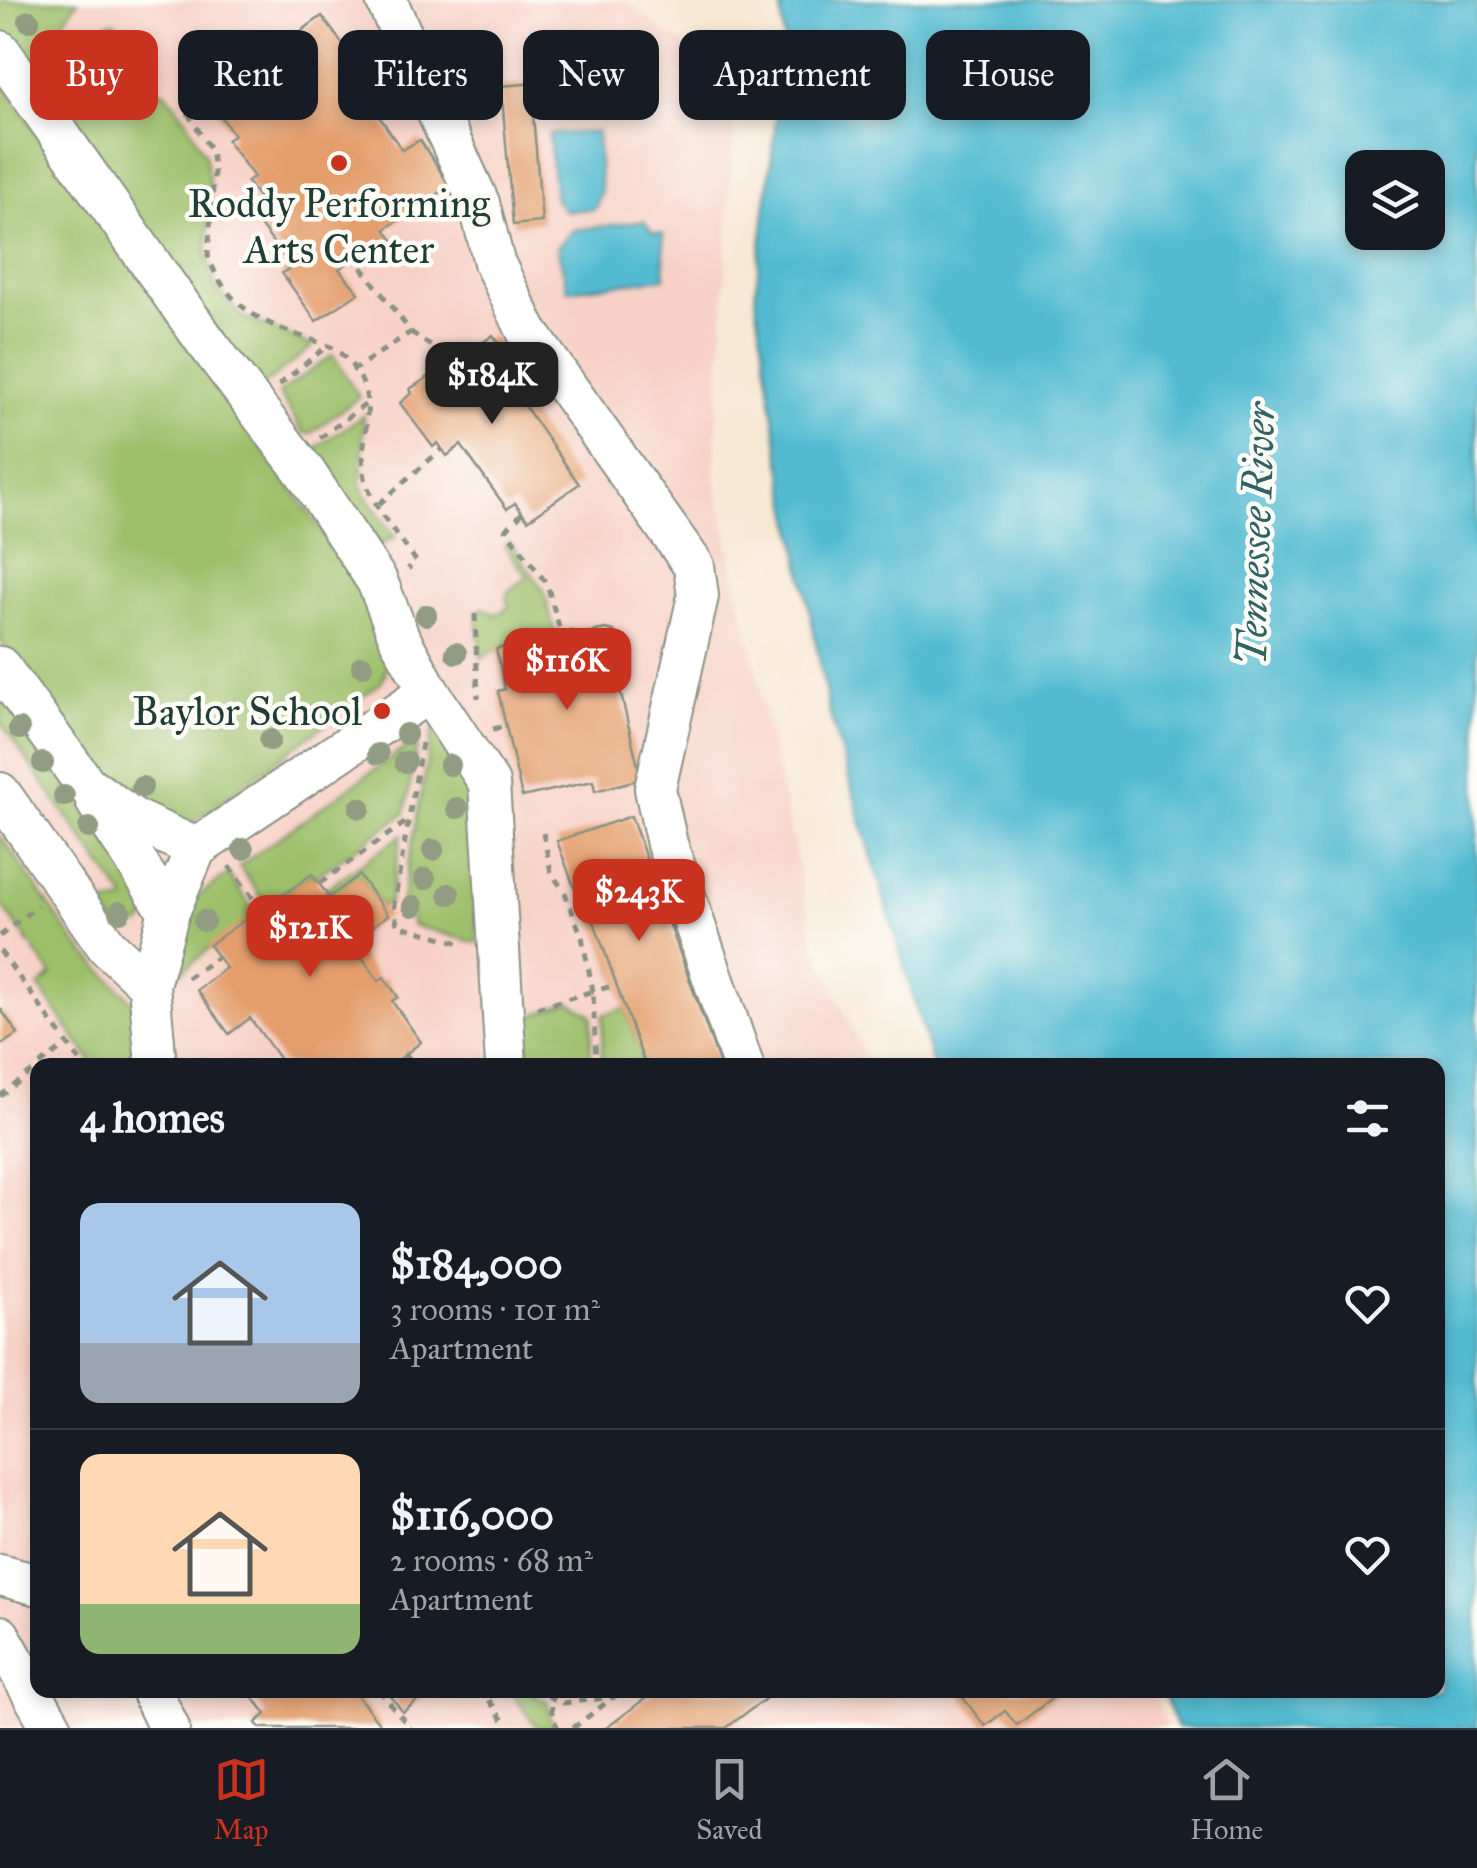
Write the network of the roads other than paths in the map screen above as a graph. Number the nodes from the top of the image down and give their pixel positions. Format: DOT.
graph roads {
  1 [pos="386,0"];
  2 [pos="0,50"];
  3 [pos="0,667"];
  4 [pos="441,705"];
  5 [pos="86,785"];
  6 [pos="0,793"];
  7 [pos="196,848"];
  8 [pos="169,912"];
  9 [pos="148,985"];
  10 [pos="155,1058"];
  11 [pos="505,1058"];
  12 [pos="741,1058"];
  13 [pos="0,1575"];
  14 [pos="30,1583"];
  15 [pos="0,1636"];
  16 [pos="30,1689"];
  17 [pos="35,1698"];
  18 [pos="155,1698"];
  19 [pos="52,1728"];
  20 [pos="169,1728"];
  1 -- 12 [label="lane"];
  2 -- 4 [label="lane"];
  3 -- 5 [label="lane"];
  4 -- 7 [label="lane"];
  4 -- 11 [label="lane"];
  5 -- 7 [label="lane"];
  5 -- 8 [label="lane"];
  6 -- 9 [label="lane"];
  7 -- 8 [label="lane"];
  8 -- 9 [label="lane"];
  9 -- 10 [label="lane"];
  13 -- 14 [label="lane"];
  15 -- 16 [label="lane"];
  17 -- 19 [label="lane"];
  18 -- 20 [label="lane"];
}
